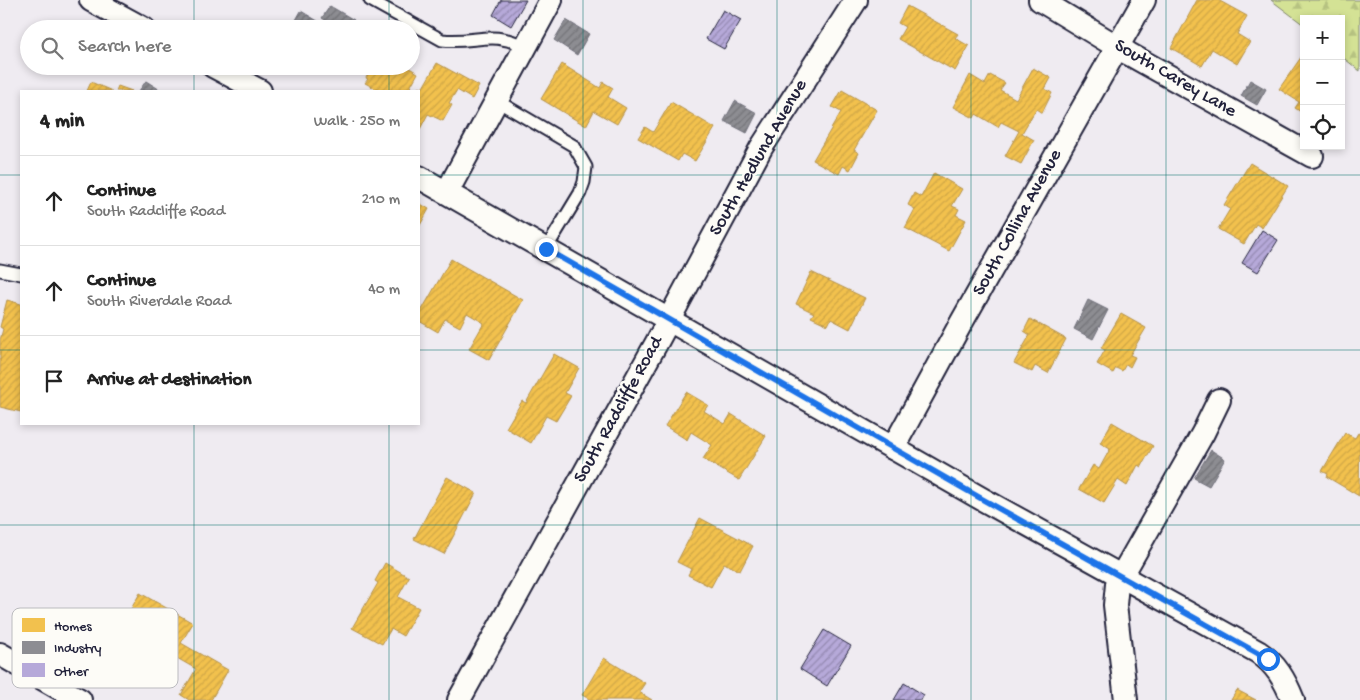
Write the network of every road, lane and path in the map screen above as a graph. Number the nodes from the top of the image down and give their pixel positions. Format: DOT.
graph roads {
  1 [pos="91,0"];
  2 [pos="370,0"];
  3 [pos="551,0"];
  4 [pos="856,0"];
  5 [pos="1040,0"];
  6 [pos="1144,0"];
  7 [pos="128,20"];
  8 [pos="406,20"];
  9 [pos="420,28"];
  10 [pos="1118,46"];
  11 [pos="526,48"];
  12 [pos="230,75"];
  13 [pos="258,90"];
  14 [pos="497,101"];
  15 [pos="1312,156"];
  16 [pos="420,178"];
  17 [pos="447,192"];
  18 [pos="546,249"];
  19 [pos="0,270"];
  20 [pos="20,274"];
  21 [pos="668,320"];
  22 [pos="1219,400"];
  23 [pos="893,448"];
  24 [pos="1122,576"];
  25 [pos="0,654"];
  26 [pos="12,661"];
  27 [pos="59,688"];
  28 [pos="80,700"];
  29 [pos="459,700"];
  30 [pos="1126,700"];
  31 [pos="1293,700"];
  1 -- 7 [label="street"];
  2 -- 8 [label="lane"];
  3 -- 11 [label="street"];
  4 -- 21 [label="street, South Hedlund Avenue"];
  5 -- 10 [label="street, South Carey Lane"];
  6 -- 10 [label="street, South Collina Avenue"];
  9 -- 11 [label="lane"];
  10 -- 15 [label="street, South Carey Lane"];
  10 -- 23 [label="street, South Collina Avenue"];
  11 -- 14 [label="street"];
  12 -- 13 [label="street"];
  14 -- 17 [label="street"];
  14 -- 18 [label="lane"];
  16 -- 17 [label="street"];
  17 -- 18 [label="street"];
  18 -- 21 [label="street"];
  19 -- 20 [label="lane"];
  21 -- 23 [label="street, South Radcliffe Road"];
  21 -- 29 [label="street, South Radcliffe Road"];
  22 -- 24 [label="street"];
  23 -- 24 [label="street, South Radcliffe Road"];
  24 -- 30 [label="street"];
  24 -- 31 [label="street, South Radcliffe Road"];
  25 -- 26 [label="street"];
  27 -- 28 [label="street"];
}
